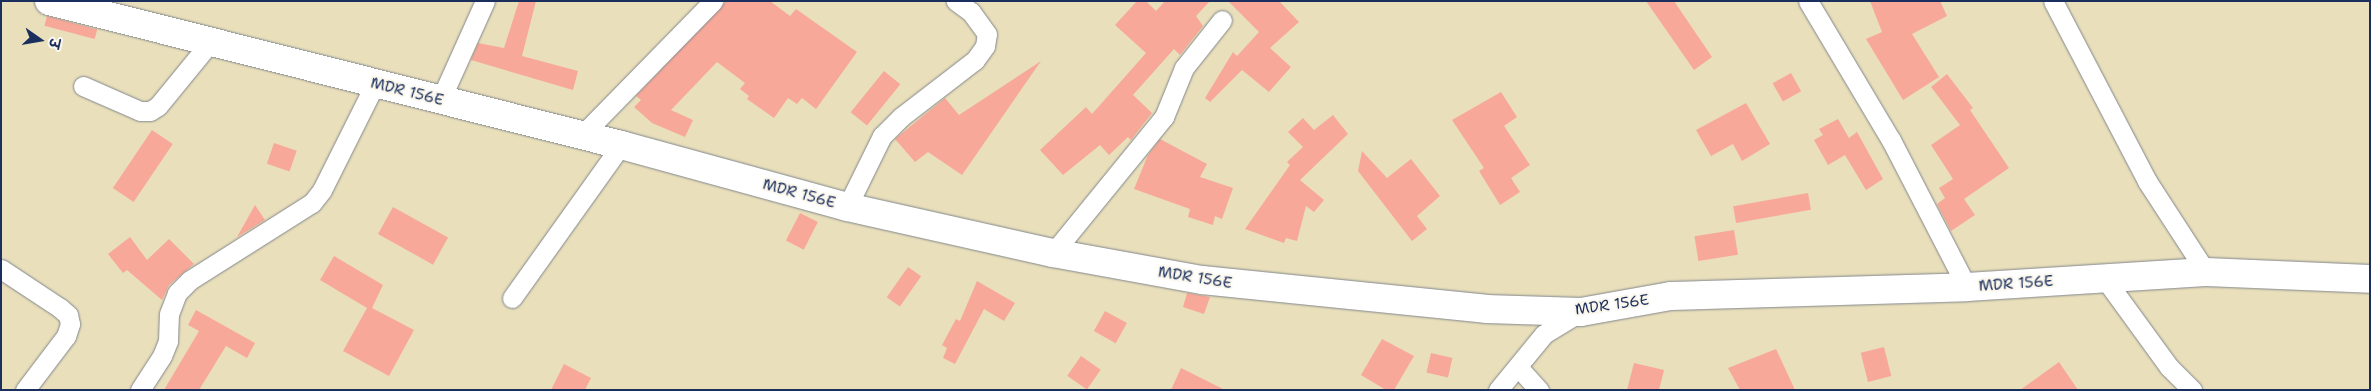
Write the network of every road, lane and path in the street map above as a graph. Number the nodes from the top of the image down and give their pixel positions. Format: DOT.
graph roads {
  1 [pos="49,1"];
  2 [pos="485,1"];
  3 [pos="713,1"];
  4 [pos="1808,1"];
  5 [pos="2053,1"];
  6 [pos="969,5"];
  7 [pos="1222,20"];
  8 [pos="212,40"];
  9 [pos="375,84"];
  10 [pos="83,86"];
  11 [pos="440,101"];
  12 [pos="581,136"];
  13 [pos="621,145"];
  14 [pos="847,207"];
  15 [pos="1053,253"];
  16 [pos="1,269"];
  17 [pos="2206,272"];
  18 [pos="2105,279"];
  19 [pos="2370,279"];
  20 [pos="1967,287"];
  21 [pos="512,298"];
  22 [pos="1581,312"];
  23 [pos="1519,368"];
  24 [pos="25,390"];
  25 [pos="140,390"];
  26 [pos="1498,390"];
  27 [pos="1539,390"];
  28 [pos="2192,390"];
  1 -- 8 [label="main road, MDR 156E"];
  2 -- 11 [label="street"];
  3 -- 12 [label="street"];
  4 -- 20 [label="street"];
  5 -- 17 [label="street"];
  6 -- 14 [label="street"];
  7 -- 15 [label="street"];
  8 -- 9 [label="main road, MDR 156E"];
  8 -- 10 [label="street"];
  9 -- 11 [label="main road, MDR 156E"];
  9 -- 25 [label="street"];
  11 -- 12 [label="main road, MDR 156E"];
  12 -- 13 [label="main road, MDR 156E"];
  13 -- 14 [label="main road, MDR 156E"];
  13 -- 21 [label="street"];
  14 -- 15 [label="main road, MDR 156E"];
  15 -- 22 [label="main road, MDR 156E"];
  16 -- 24 [label="street"];
  17 -- 18 [label="main road, MDR 156E"];
  17 -- 19 [label="main road, MDR 156E"];
  18 -- 20 [label="main road, MDR 156E"];
  18 -- 28 [label="street"];
  20 -- 22 [label="main road, MDR 156E"];
  22 -- 23 [label="street"];
  23 -- 26 [label="street"];
  23 -- 27 [label="street"];
}
